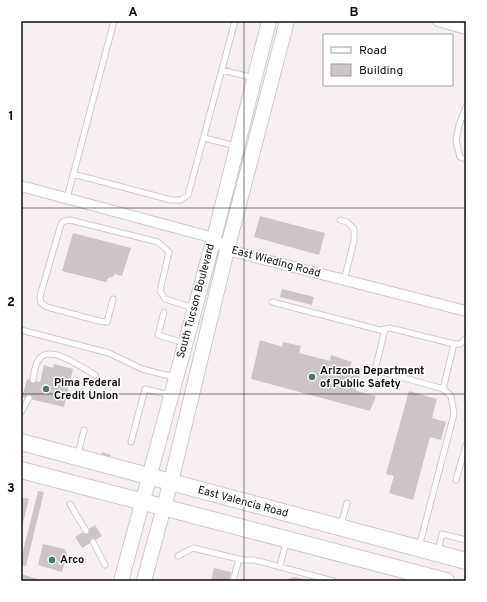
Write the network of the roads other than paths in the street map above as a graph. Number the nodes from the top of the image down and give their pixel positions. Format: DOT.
graph roads {
  1 [pos="114,21"];
  2 [pos="235,21"];
  3 [pos="269,21"];
  4 [pos="287,21"];
  5 [pos="438,21"];
  6 [pos="466,29"];
  7 [pos="222,70"];
  8 [pos="254,78"];
  9 [pos="466,107"];
  10 [pos="204,138"];
  11 [pos="237,146"];
  12 [pos="466,160"];
  13 [pos="73,174"];
  14 [pos="21,186"];
  15 [pos="67,198"];
  16 [pos="340,220"];
  17 [pos="214,238"];
  18 [pos="227,250"];
  19 [pos="344,280"];
  20 [pos="113,299"];
  21 [pos="272,302"];
  22 [pos="194,308"];
  23 [pos="466,311"];
  24 [pos="164,312"];
  25 [pos="385,329"];
  26 [pos="21,330"];
  27 [pos="466,338"];
  28 [pos="185,343"];
  29 [pos="454,344"];
  30 [pos="95,375"];
  31 [pos="176,378"];
  32 [pos="33,380"];
  33 [pos="444,389"];
  34 [pos="171,395"];
  35 [pos="29,398"];
  36 [pos="21,412"];
  37 [pos="84,430"];
  38 [pos="21,442"];
  39 [pos="131,442"];
  40 [pos="466,445"];
  41 [pos="77,457"];
  42 [pos="21,470"];
  43 [pos="149,476"];
  44 [pos="456,480"];
  45 [pos="170,483"];
  46 [pos="142,502"];
  47 [pos="347,503"];
  48 [pos="70,504"];
  49 [pos="163,508"];
  50 [pos="340,528"];
  51 [pos="86,530"];
  52 [pos="287,540"];
  53 [pos="466,540"];
  54 [pos="93,542"];
  55 [pos="429,551"];
  56 [pos="178,556"];
  57 [pos="239,559"];
  58 [pos="466,561"];
  59 [pos="106,565"];
  60 [pos="280,566"];
  61 [pos="313,578"];
  62 [pos="422,578"];
  63 [pos="121,581"];
  64 [pos="144,581"];
  65 [pos="233,581"];
  66 [pos="333,581"];
  67 [pos="446,581"];
  1 -- 13 [label="lane"];
  2 -- 7 [label="lane"];
  3 -- 8 [label="main road, South Tucson Boulevard"];
  4 -- 18 [label="main road, South Tucson Boulevard"];
  5 -- 6 [label="street"];
  7 -- 8 [label="lane"];
  7 -- 10 [label="lane"];
  8 -- 11 [label="main road, South Tucson Boulevard"];
  9 -- 12 [label="lane"];
  10 -- 11 [label="lane"];
  10 -- 13 [label="lane"];
  11 -- 17 [label="main road, South Tucson Boulevard"];
  13 -- 15 [label="lane"];
  14 -- 15 [label="street, East Wieding Road"];
  15 -- 17 [label="street, East Wieding Road"];
  16 -- 19 [label="lane"];
  17 -- 18 [label="street, East Wieding Road"];
  17 -- 22 [label="main road, South Tucson Boulevard"];
  18 -- 19 [label="street, East Wieding Road"];
  18 -- 45 [label="main road, South Tucson Boulevard"];
  19 -- 23 [label="street, East Wieding Road"];
  20 -- 22 [label="lane"];
  21 -- 25 [label="lane"];
  22 -- 28 [label="main road, South Tucson Boulevard"];
  24 -- 28 [label="lane"];
  25 -- 29 [label="lane"];
  25 -- 33 [label="lane"];
  26 -- 31 [label="lane"];
  27 -- 29 [label="lane"];
  28 -- 31 [label="main road, South Tucson Boulevard"];
  29 -- 33 [label="lane"];
  30 -- 32 [label="lane"];
  31 -- 34 [label="main road, South Tucson Boulevard"];
  33 -- 55 [label="lane"];
  34 -- 39 [label="lane"];
  34 -- 43 [label="main road, South Tucson Boulevard"];
  35 -- 36 [label="lane"];
  37 -- 41 [label="lane"];
  38 -- 41 [label="main road, East Valencia Road"];
  40 -- 44 [label="lane"];
  41 -- 43 [label="main road, East Valencia Road"];
  42 -- 46 [label="main road"];
  43 -- 45 [label="main road, East Valencia Road"];
  43 -- 46 [label="main road, South Tucson Boulevard"];
  45 -- 49 [label="main road, South Tucson Boulevard"];
  45 -- 50 [label="main road, East Valencia Road"];
  46 -- 49 [label="main road"];
  46 -- 63 [label="main road, South Tucson Boulevard"];
  47 -- 50 [label="lane"];
  48 -- 51 [label="lane"];
  49 -- 52 [label="main road"];
  49 -- 64 [label="main road, South Tucson Boulevard"];
  50 -- 55 [label="main road, East Valencia Road"];
  52 -- 60 [label="lane"];
  52 -- 62 [label="main road"];
  53 -- 55 [label="lane"];
  54 -- 59 [label="lane"];
  55 -- 58 [label="main road, East Valencia Road"];
  55 -- 62 [label="main road"];
  56 -- 57 [label="lane"];
  57 -- 60 [label="lane"];
  57 -- 65 [label="lane"];
  60 -- 61 [label="lane"];
  61 -- 66 [label="lane"];
  62 -- 67 [label="main road"];
}
